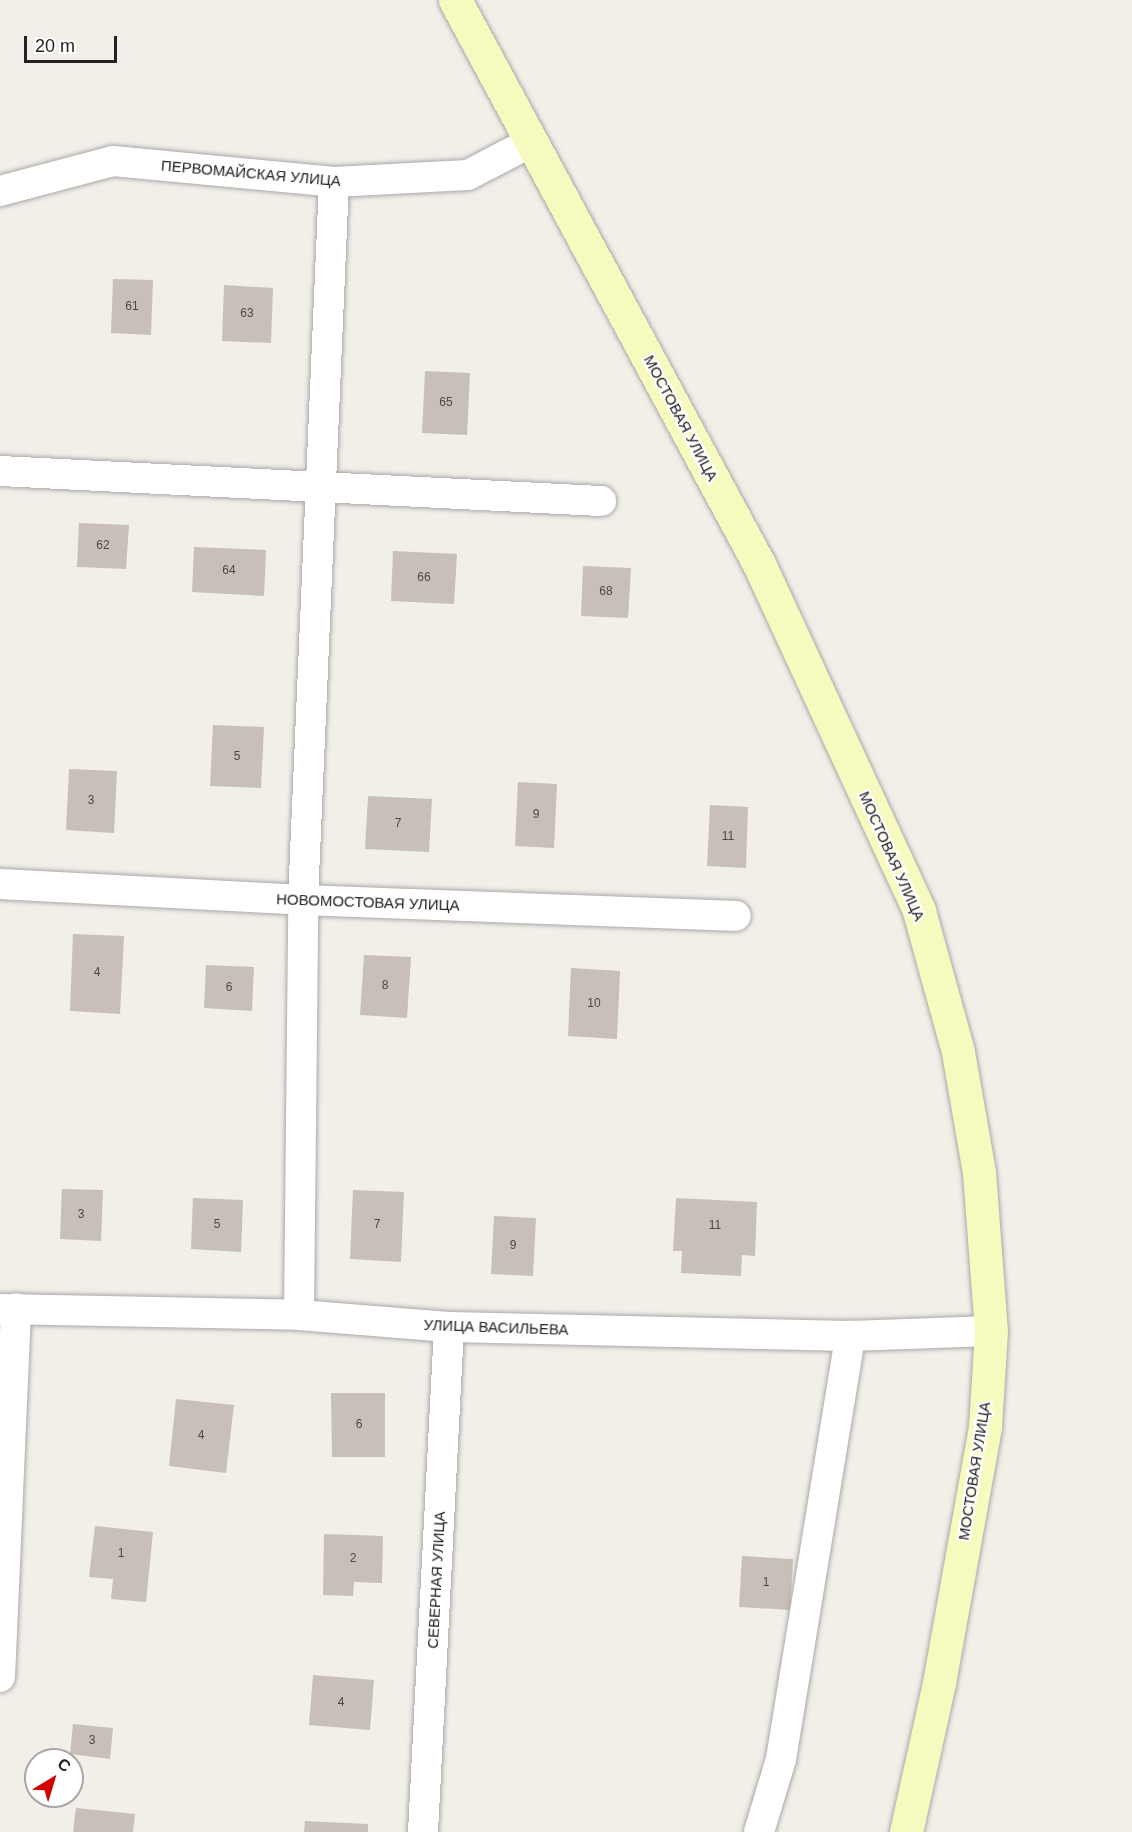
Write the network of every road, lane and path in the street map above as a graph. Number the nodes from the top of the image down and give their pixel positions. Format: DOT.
graph roads {
  1 [pos="455,0"];
  2 [pos="533,141"];
  3 [pos="334,183"];
  4 [pos="0,191"];
  5 [pos="0,471"];
  6 [pos="323,487"];
  7 [pos="601,501"];
  8 [pos="0,884"];
  9 [pos="303,900"];
  10 [pos="736,916"];
  11 [pos="8,1308"];
  12 [pos="298,1315"];
  13 [pos="449,1327"];
  14 [pos="992,1332"];
  15 [pos="850,1336"];
  16 [pos="0,1677"];
  17 [pos="423,1832"];
  18 [pos="759,1832"];
  19 [pos="906,1832"];
  1 -- 2 [label="main road, МОСТОВАЯ УЛИЦА"];
  2 -- 3 [label="street, ПЕРВОМАЙСКАЯ УЛИЦА"];
  2 -- 14 [label="main road, МОСТОВАЯ УЛИЦА"];
  3 -- 4 [label="street, ПЕРВОМАЙСКАЯ УЛИЦА"];
  3 -- 6 [label="street"];
  5 -- 6 [label="street"];
  6 -- 7 [label="street"];
  6 -- 9 [label="street"];
  8 -- 9 [label="street, НОВОМОСТОВАЯ УЛИЦА"];
  9 -- 10 [label="street, НОВОМОСТОВАЯ УЛИЦА"];
  9 -- 12 [label="street"];
  11 -- 12 [label="street, УЛИЦА ВАСИЛЬЕВА"];
  11 -- 16 [label="street"];
  12 -- 13 [label="street, УЛИЦА ВАСИЛЬЕВА"];
  13 -- 15 [label="street, УЛИЦА ВАСИЛЬЕВА"];
  13 -- 17 [label="street, СЕВЕРНАЯ УЛИЦА"];
  14 -- 15 [label="street, УЛИЦА ВАСИЛЬЕВА"];
  14 -- 19 [label="main road, МОСТОВАЯ УЛИЦА"];
  15 -- 18 [label="street"];
}
